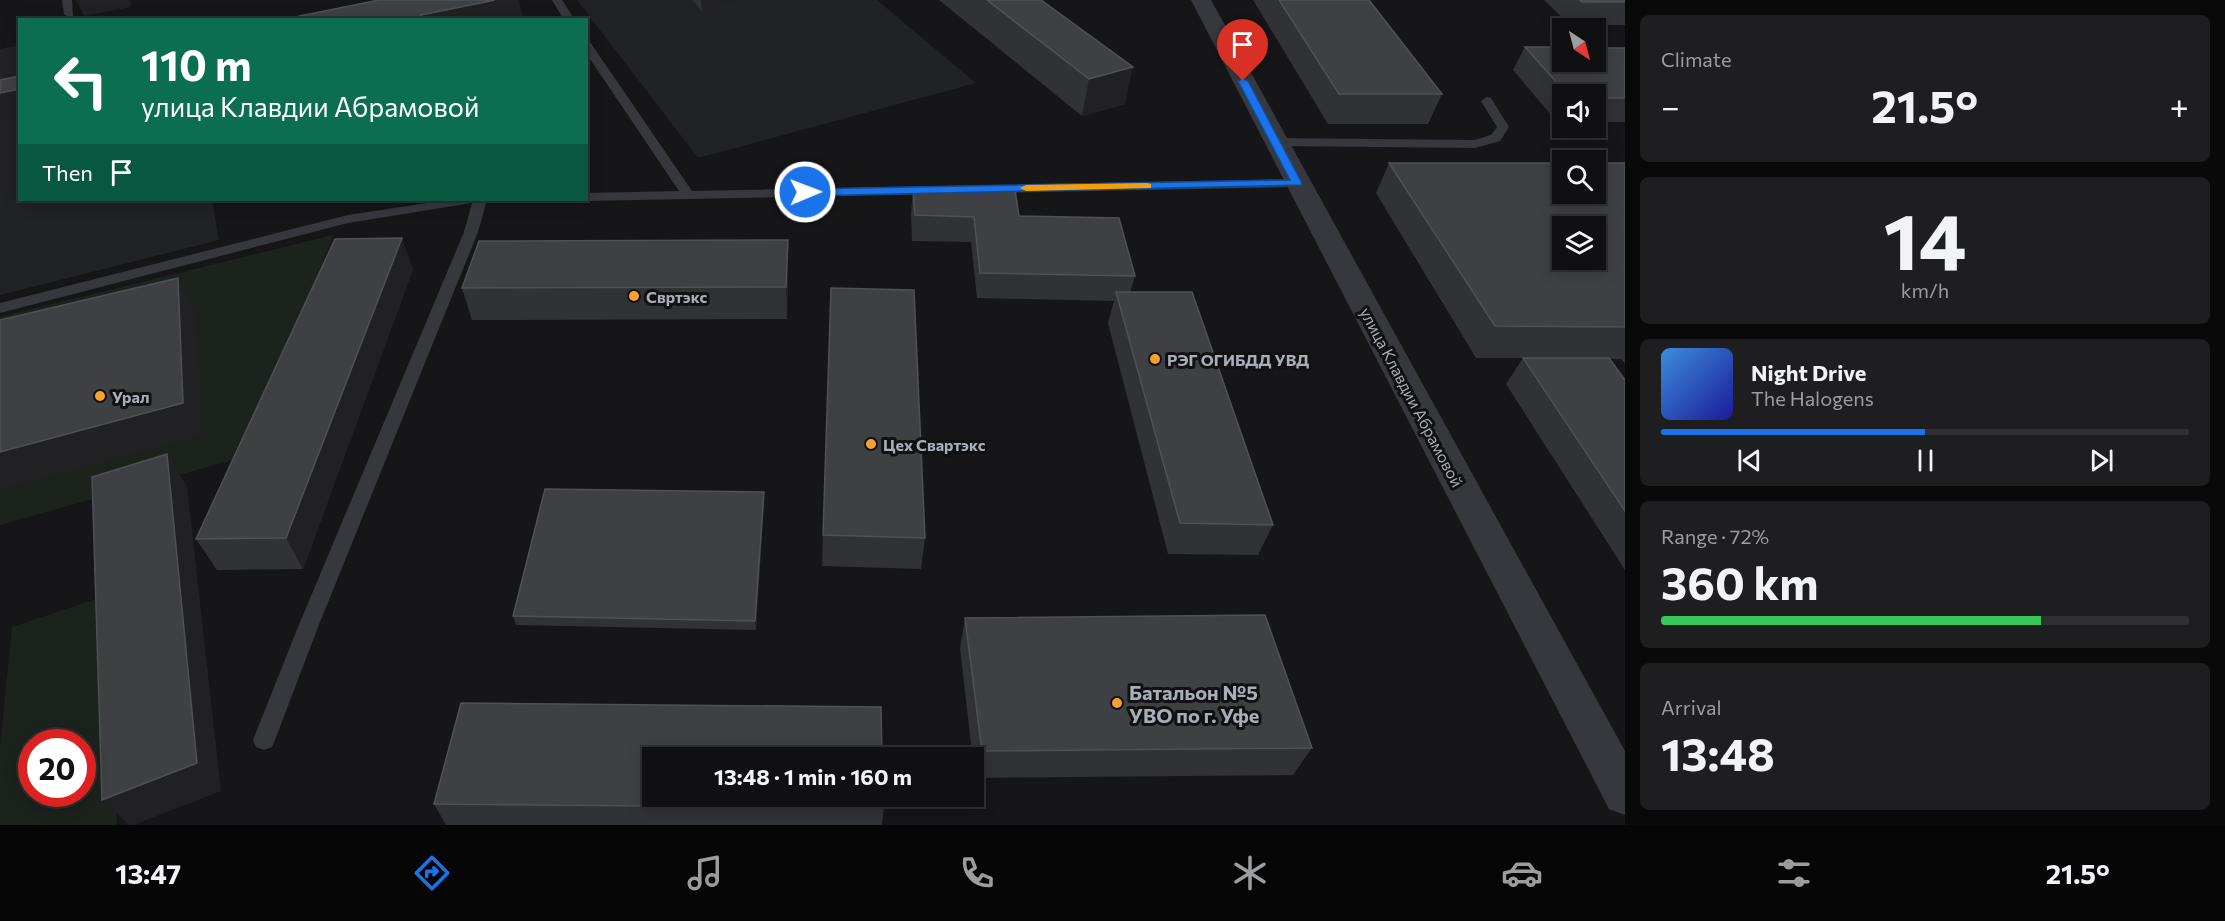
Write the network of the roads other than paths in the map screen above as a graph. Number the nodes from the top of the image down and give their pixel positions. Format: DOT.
graph roads {
  1 [pos="67,0"];
  2 [pos="557,0"];
  3 [pos="1200,0"];
  4 [pos="69,14"];
  5 [pos="569,18"];
  6 [pos="588,47"];
  7 [pos="1487,101"];
  8 [pos="1275,142"];
  9 [pos="1297,183"];
  10 [pos="688,195"];
  11 [pos="588,197"];
  12 [pos="464,201"];
  13 [pos="480,201"];
  14 [pos="0,308"];
  15 [pos="264,740"];
  16 [pos="1625,794"];
  1 -- 4 [label="lane"];
  2 -- 5 [label="lane"];
  3 -- 8 [label="street, улица Клавдии Абрамовой"];
  6 -- 10 [label="lane"];
  7 -- 8 [label="lane"];
  8 -- 9 [label="street, улица Клавдии Абрамовой"];
  9 -- 10 [label="lane"];
  9 -- 16 [label="street, улица Клавдии Абрамовой"];
  10 -- 11 [label="lane"];
  12 -- 14 [label="lane"];
  13 -- 15 [label="lane"];
}
